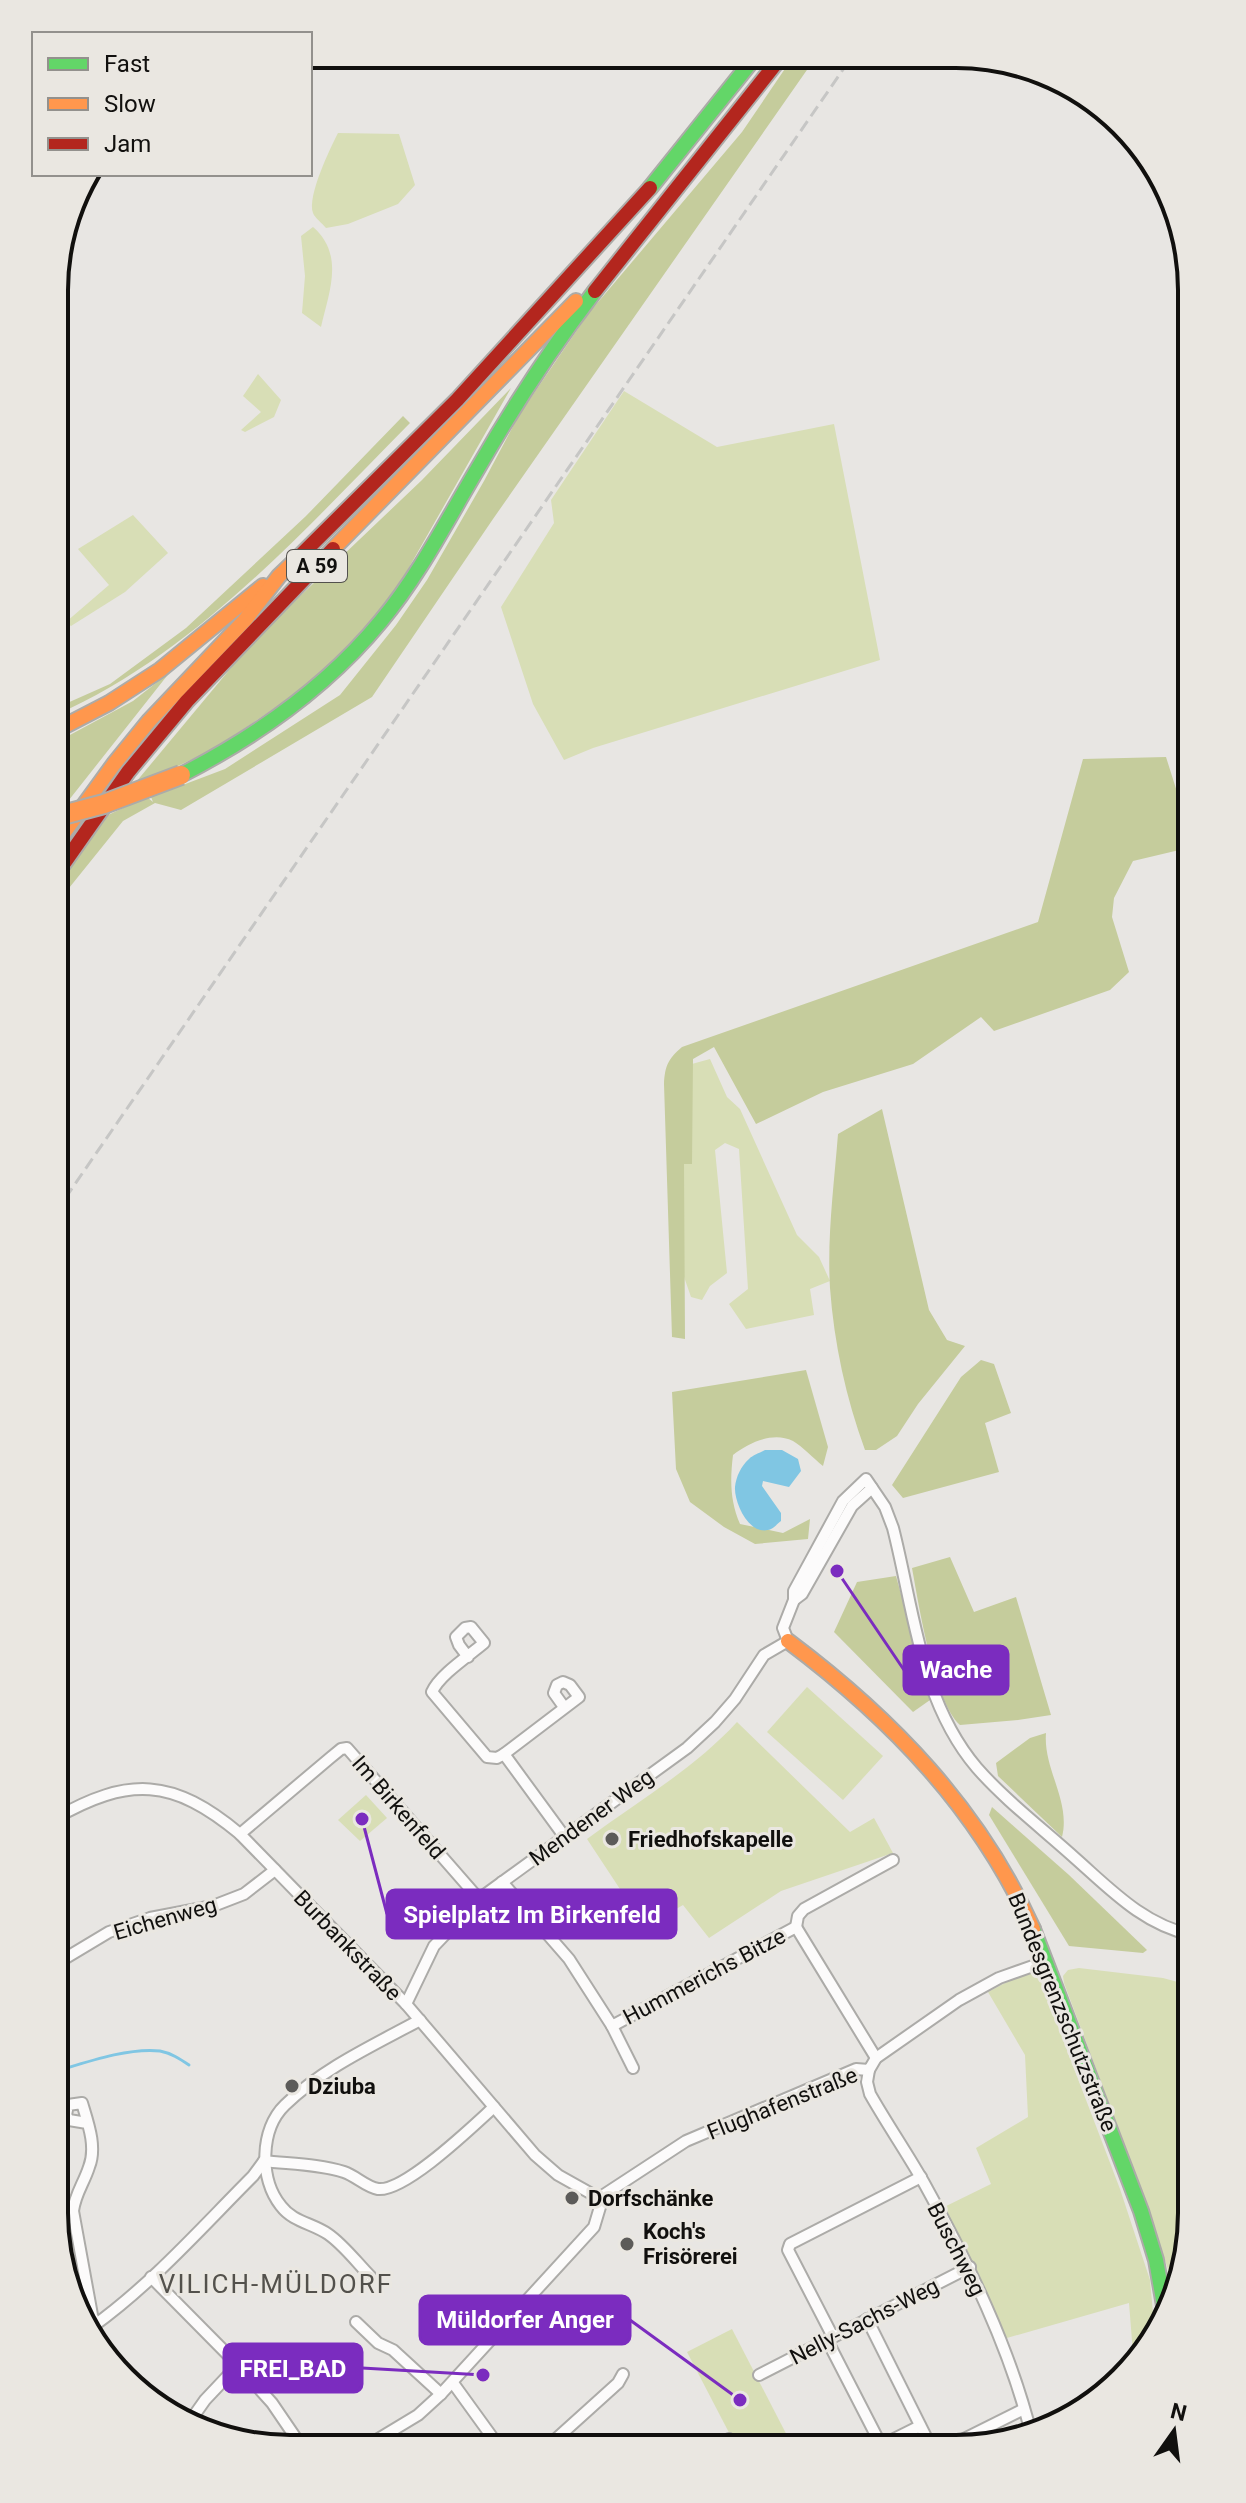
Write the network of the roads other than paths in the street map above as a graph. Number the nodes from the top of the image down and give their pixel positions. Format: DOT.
graph roads {
  1 [pos="746,68"];
  2 [pos="772,68"];
  3 [pos="603,278"];
  4 [pos="279,576"];
  5 [pos="68,724"];
  6 [pos="68,813"];
  7 [pos="68,827"];
  8 [pos="68,857"];
  9 [pos="788,1641"];
  10 [pos="468,1657"];
  11 [pos="564,1707"];
  12 [pos="504,1754"];
  13 [pos="68,1811"];
  14 [pos="240,1834"];
  15 [pos="564,1836"];
  16 [pos="893,1860"];
  17 [pos="275,1870"];
  18 [pos="502,1882"];
  19 [pos="479,1899"];
  20 [pos="796,1927"];
  21 [pos="1178,1930"];
  22 [pos="68,1957"];
  23 [pos="1047,1961"];
  24 [pos="406,2004"];
  25 [pos="420,2020"];
  26 [pos="612,2026"];
  27 [pos="876,2058"];
  28 [pos="633,2068"];
  29 [pos="869,2070"];
  30 [pos="494,2107"];
  31 [pos="87,2123"];
  32 [pos="264,2161"];
  33 [pos="921,2177"];
  34 [pos="599,2198"];
  35 [pos="970,2267"];
  36 [pos="151,2277"];
  37 [pos="371,2277"];
  38 [pos="1162,2295"];
  39 [pos="91,2312"];
  40 [pos="867,2319"];
  41 [pos="356,2322"];
  42 [pos="97,2323"];
  43 [pos="830,2339"];
  44 [pos="238,2365"];
  45 [pos="623,2374"];
  46 [pos="759,2375"];
  47 [pos="453,2383"];
  48 [pos="441,2394"];
  49 [pos="1024,2409"];
  50 [pos="196,2413"];
  51 [pos="1028,2423"];
  52 [pos="920,2426"];
  53 [pos="294,2435"];
  54 [pos="385,2435"];
  55 [pos="491,2435"];
  56 [pos="560,2435"];
  57 [pos="872,2435"];
  58 [pos="907,2435"];
  59 [pos="925,2435"];
  60 [pos="972,2435"];
  1 -- 4 [label="main road, A 59"];
  2 -- 3 [label="main road, A 59"];
  3 -- 6 [label="main road, bridge"];
  3 -- 8 [label="main road, A 59"];
  4 -- 5 [label="main road"];
  4 -- 7 [label="main road, A 59"];
  9 -- 15 [label="street, Mendener Weg"];
  9 -- 21 [label="street"];
  9 -- 23 [label="main road, Bundesgrenzschutzstraße"];
  10 -- 12 [label="street"];
  11 -- 12 [label="street"];
  12 -- 15 [label="street"];
  13 -- 14 [label="street, Burbankstraße"];
  14 -- 17 [label="street, Burbankstraße"];
  14 -- 19 [label="street, Im Birkenfeld"];
  15 -- 18 [label="street, Mendener Weg"];
  16 -- 20 [label="street, Hummerichs Bitze"];
  17 -- 22 [label="street, Eichenweg"];
  17 -- 24 [label="street, Burbankstraße"];
  18 -- 19 [label="street, Mendener Weg"];
  18 -- 26 [label="street, Hummerichs Bitze"];
  19 -- 24 [label="street, Mendener Weg"];
  20 -- 26 [label="street, Hummerichs Bitze"];
  20 -- 27 [label="street, Hummerichs Bitze"];
  23 -- 27 [label="street, Flughafenstraße"];
  23 -- 38 [label="main road, Bundesgrenzschutzstraße"];
  24 -- 25 [label="street, Burbankstraße"];
  25 -- 30 [label="street, Burbankstraße"];
  25 -- 32 [label="street"];
  26 -- 28 [label="street, Hummerichs Bitze"];
  27 -- 29 [label="street, Flughafenstraße"];
  29 -- 33 [label="street, Buschweg"];
  29 -- 34 [label="street, Flughafenstraße"];
  30 -- 32 [label="street"];
  30 -- 34 [label="street, Burbankstraße"];
  31 -- 39 [label="street"];
  32 -- 36 [label="street"];
  32 -- 37 [label="street"];
  33 -- 35 [label="street, Buschweg"];
  33 -- 43 [label="street"];
  34 -- 47 [label="street"];
  35 -- 40 [label="street, Nelly-Sachs-Weg"];
  35 -- 49 [label="street, Buschweg"];
  36 -- 42 [label="street"];
  36 -- 44 [label="street"];
  40 -- 43 [label="street, Nelly-Sachs-Weg"];
  40 -- 52 [label="street"];
  41 -- 48 [label="street"];
  43 -- 46 [label="street, Nelly-Sachs-Weg"];
  43 -- 57 [label="street"];
  44 -- 50 [label="street"];
  44 -- 53 [label="street"];
  45 -- 56 [label="street"];
  47 -- 48 [label="street"];
  47 -- 55 [label="street"];
  48 -- 54 [label="street"];
  49 -- 51 [label="street, Buschweg"];
  49 -- 60 [label="street"];
  52 -- 58 [label="street"];
  52 -- 59 [label="street"];
}
